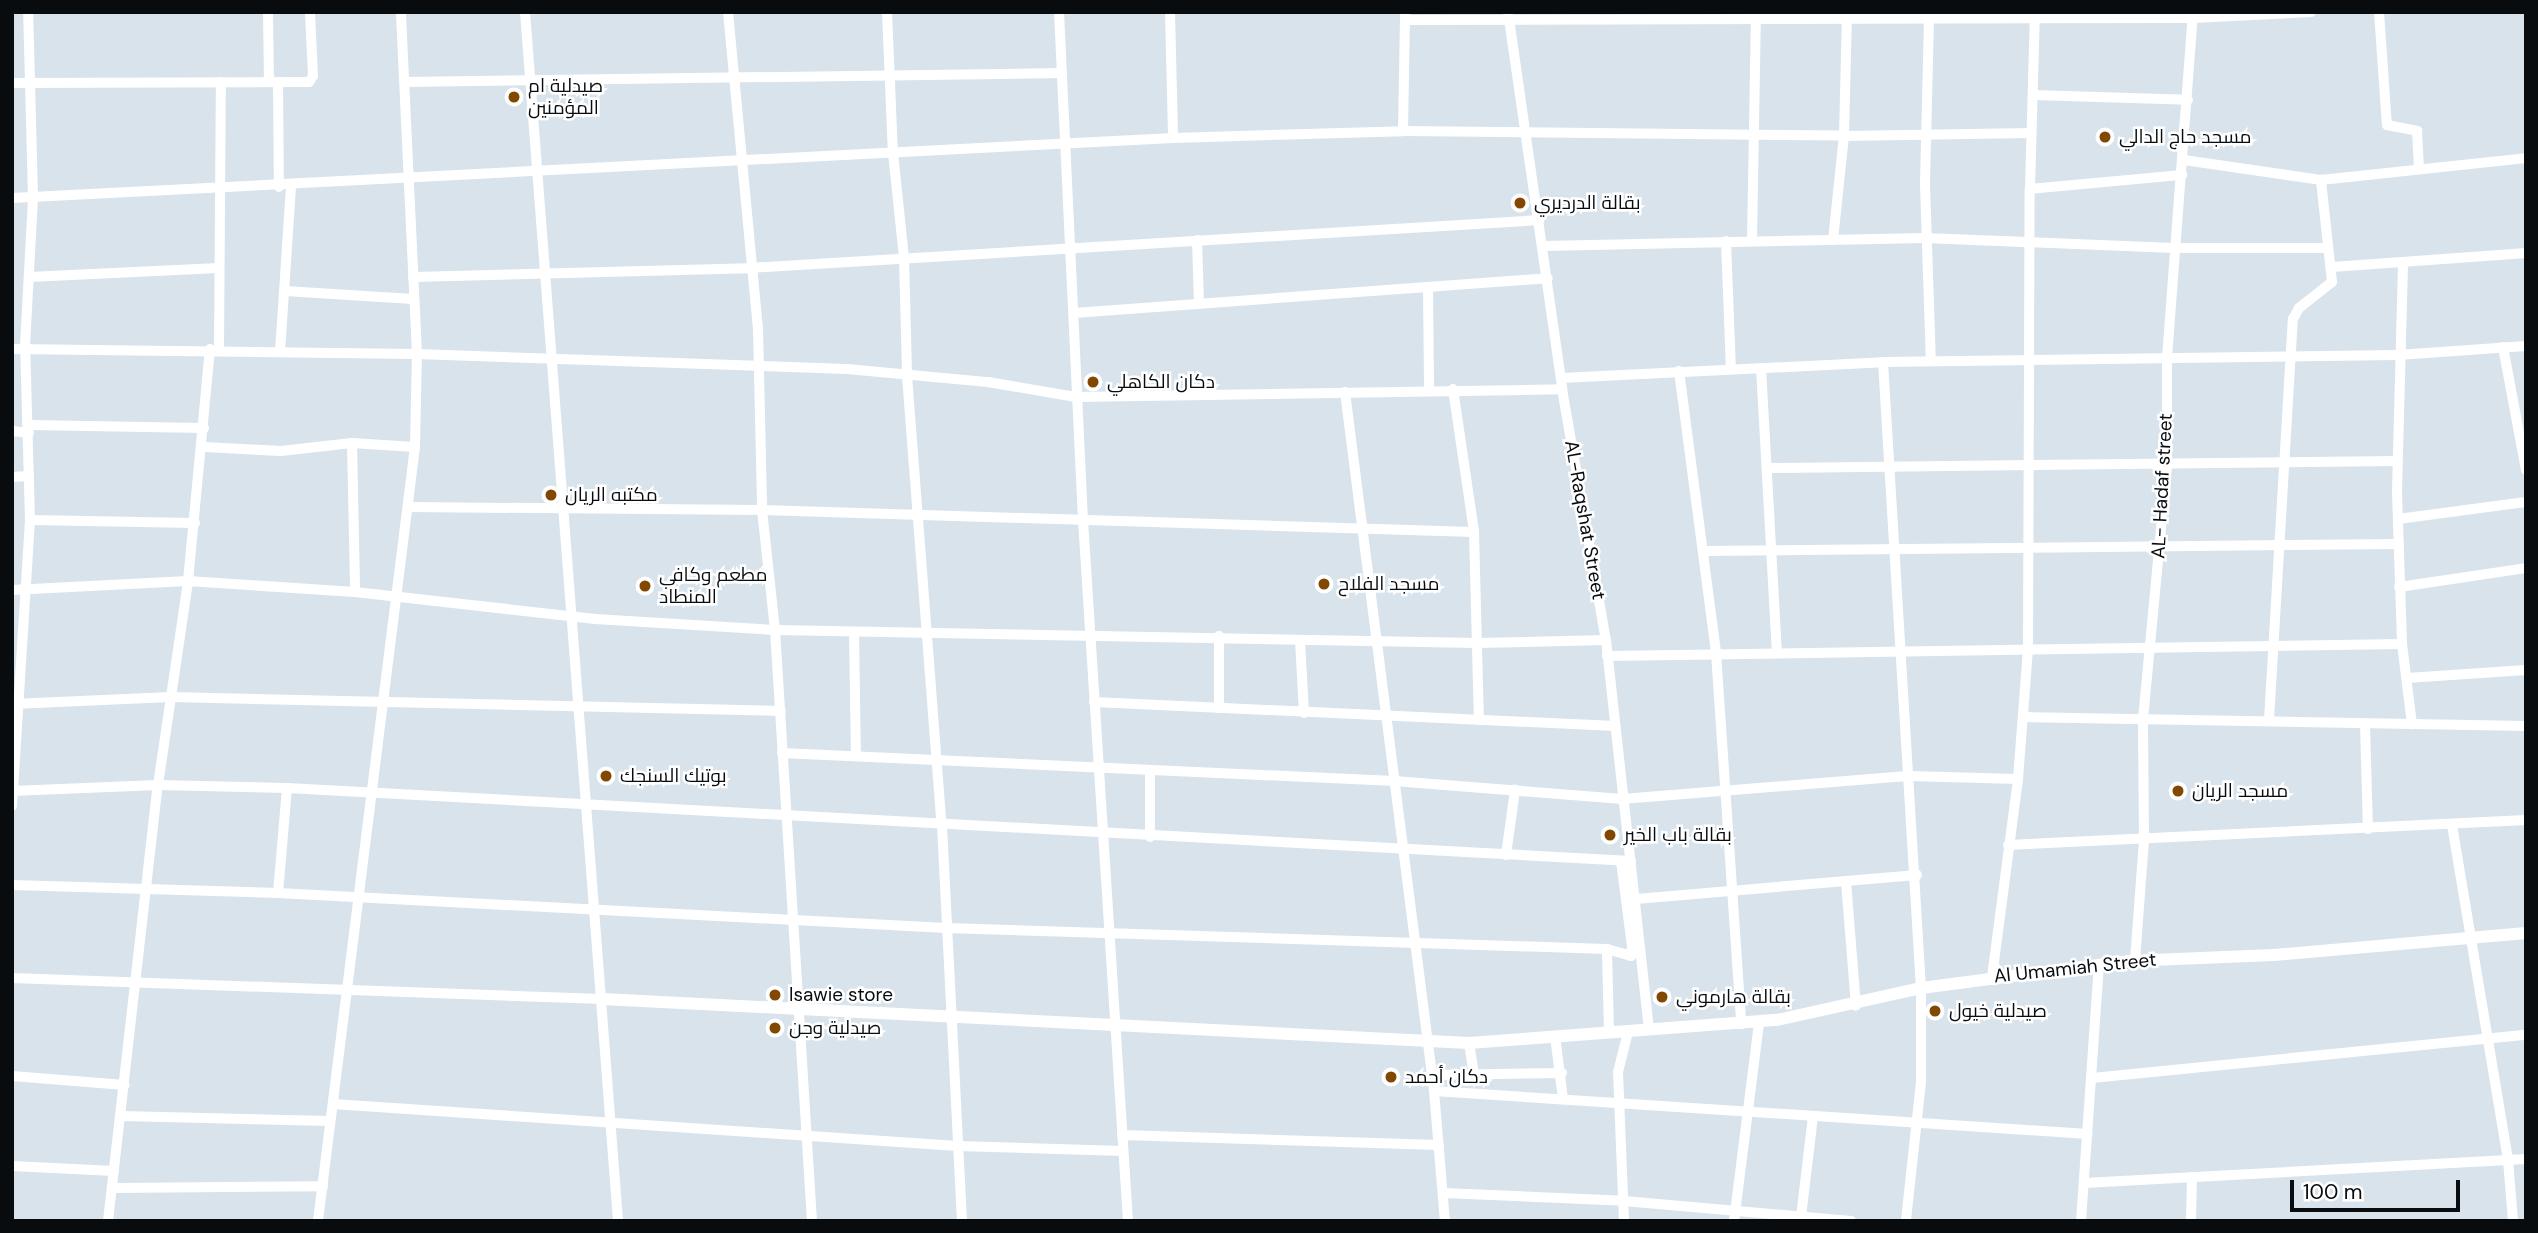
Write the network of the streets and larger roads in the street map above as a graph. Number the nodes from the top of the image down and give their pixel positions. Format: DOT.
graph roads {
  1 [pos="28,12"];
  2 [pos="268,12"];
  3 [pos="310,12"];
  4 [pos="401,12"];
  5 [pos="525,12"];
  6 [pos="728,12"];
  7 [pos="887,12"];
  8 [pos="1059,12"];
  9 [pos="1170,12"];
  10 [pos="2297,12"];
  11 [pos="2311,12"];
  12 [pos="2379,12"];
  13 [pos="1508,15"];
  14 [pos="1847,15"];
  15 [pos="2035,15"];
  16 [pos="2193,15"];
  17 [pos="1405,16"];
  18 [pos="1756,16"];
  19 [pos="1930,19"];
  20 [pos="1062,73"];
  21 [pos="889,77"];
  22 [pos="732,79"];
  23 [pos="220,82"];
  24 [pos="274,82"];
  25 [pos="405,82"];
  26 [pos="12,83"];
  27 [pos="28,83"];
  28 [pos="528,83"];
  29 [pos="2033,95"];
  30 [pos="2188,100"];
  31 [pos="1403,131"];
  32 [pos="2031,132"];
  33 [pos="1526,133"];
  34 [pos="1928,134"];
  35 [pos="1756,135"];
  36 [pos="1844,136"];
  37 [pos="1173,138"];
  38 [pos="1066,145"];
  39 [pos="893,153"];
  40 [pos="2526,158"];
  41 [pos="2184,160"];
  42 [pos="740,163"];
  43 [pos="2419,169"];
  44 [pos="535,174"];
  45 [pos="2182,175"];
  46 [pos="408,180"];
  47 [pos="2321,180"];
  48 [pos="279,187"];
  49 [pos="291,187"];
  50 [pos="2030,189"];
  51 [pos="220,190"];
  52 [pos="33,197"];
  53 [pos="12,198"];
  54 [pos="1540,220"];
  55 [pos="1925,238"];
  56 [pos="2029,239"];
  57 [pos="1197,240"];
  58 [pos="1752,240"];
  59 [pos="1833,240"];
  60 [pos="1726,241"];
  61 [pos="1544,246"];
  62 [pos="1072,248"];
  63 [pos="2174,248"];
  64 [pos="2328,248"];
  65 [pos="2526,253"];
  66 [pos="904,258"];
  67 [pos="2403,262"];
  68 [pos="2332,267"];
  69 [pos="219,268"];
  70 [pos="749,268"];
  71 [pos="29,276"];
  72 [pos="547,276"];
  73 [pos="413,277"];
  74 [pos="1548,278"];
  75 [pos="1428,288"];
  76 [pos="285,291"];
  77 [pos="412,299"];
  78 [pos="1199,304"];
  79 [pos="1074,313"];
  80 [pos="25,346"];
  81 [pos="2526,346"];
  82 [pos="2503,347"];
  83 [pos="12,349"];
  84 [pos="214,349"];
  85 [pos="280,352"];
  86 [pos="417,354"];
  87 [pos="2398,355"];
  88 [pos="2292,357"];
  89 [pos="2167,358"];
  90 [pos="2028,359"];
  91 [pos="553,361"];
  92 [pos="1930,361"];
  93 [pos="1883,362"];
  94 [pos="1761,368"];
  95 [pos="760,369"];
  96 [pos="1731,369"];
  97 [pos="1679,371"];
  98 [pos="906,376"];
  99 [pos="1562,383"];
  100 [pos="1453,389"];
  101 [pos="1429,390"];
  102 [pos="1345,392"];
  103 [pos="1076,397"];
  104 [pos="204,428"];
  105 [pos="29,429"];
  106 [pos="12,431"];
  107 [pos="352,443"];
  108 [pos="204,447"];
  109 [pos="415,447"];
  110 [pos="2397,461"];
  111 [pos="2286,462"];
  112 [pos="2029,463"];
  113 [pos="2167,463"];
  114 [pos="1891,467"];
  115 [pos="1767,468"];
  116 [pos="2526,470"];
  117 [pos="12,477"];
  118 [pos="29,477"];
  119 [pos="2526,502"];
  120 [pos="409,507"];
  121 [pos="565,509"];
  122 [pos="762,510"];
  123 [pos="920,515"];
  124 [pos="2398,519"];
  125 [pos="30,520"];
  126 [pos="1083,520"];
  127 [pos="195,523"];
  128 [pos="1363,531"];
  129 [pos="1474,532"];
  130 [pos="2399,544"];
  131 [pos="2160,547"];
  132 [pos="2279,547"];
  133 [pos="1898,549"];
  134 [pos="2030,550"];
  135 [pos="1705,551"];
  136 [pos="1773,553"];
  137 [pos="2526,568"];
  138 [pos="188,581"];
  139 [pos="2399,587"];
  140 [pos="28,589"];
  141 [pos="12,590"];
  142 [pos="355,592"];
  143 [pos="399,596"];
  144 [pos="573,616"];
  145 [pos="775,630"];
  146 [pos="854,632"];
  147 [pos="929,634"];
  148 [pos="1091,636"];
  149 [pos="1219,636"];
  150 [pos="1300,640"];
  151 [pos="1606,640"];
  152 [pos="1378,641"];
  153 [pos="1477,643"];
  154 [pos="2402,644"];
  155 [pos="2148,647"];
  156 [pos="2270,648"];
  157 [pos="1902,649"];
  158 [pos="2028,649"];
  159 [pos="1777,651"];
  160 [pos="1716,653"];
  161 [pos="1607,656"];
  162 [pos="2526,670"];
  163 [pos="2407,678"];
  164 [pos="171,697"];
  165 [pos="383,699"];
  166 [pos="1094,702"];
  167 [pos="15,704"];
  168 [pos="1220,708"];
  169 [pos="580,709"];
  170 [pos="781,711"];
  171 [pos="1304,713"];
  172 [pos="1387,716"];
  173 [pos="2024,717"];
  174 [pos="2143,719"];
  175 [pos="1479,720"];
  176 [pos="2269,720"];
  177 [pos="2365,724"];
  178 [pos="2412,724"];
  179 [pos="1615,726"];
  180 [pos="2526,726"];
  181 [pos="782,753"];
  182 [pos="856,755"];
  183 [pos="937,759"];
  184 [pos="1100,771"];
  185 [pos="1150,771"];
  186 [pos="1910,776"];
  187 [pos="2018,779"];
  188 [pos="1394,781"];
  189 [pos="158,785"];
  190 [pos="287,788"];
  191 [pos="1515,790"];
  192 [pos="13,791"];
  193 [pos="1727,791"];
  194 [pos="371,793"];
  195 [pos="1622,799"];
  196 [pos="12,806"];
  197 [pos="588,807"];
  198 [pos="786,818"];
  199 [pos="2526,820"];
  200 [pos="2452,825"];
  201 [pos="942,826"];
  202 [pos="2368,829"];
  203 [pos="1107,836"];
  204 [pos="1150,838"];
  205 [pos="2144,841"];
  206 [pos="2008,845"];
  207 [pos="1403,849"];
  208 [pos="1507,855"];
  209 [pos="1626,861"];
  210 [pos="1917,875"];
  211 [pos="1846,882"];
  212 [pos="12,885"];
  213 [pos="148,889"];
  214 [pos="278,893"];
  215 [pos="1733,893"];
  216 [pos="359,899"];
  217 [pos="1636,900"];
  218 [pos="595,909"];
  219 [pos="793,920"];
  220 [pos="946,928"];
  221 [pos="1111,933"];
  222 [pos="2526,933"];
  223 [pos="2469,940"];
  224 [pos="1415,945"];
  225 [pos="1606,949"];
  226 [pos="2135,960"];
  227 [pos="2099,964"];
  228 [pos="1992,977"];
  229 [pos="12,978"];
  230 [pos="138,984"];
  231 [pos="1921,988"];
  232 [pos="349,992"];
  233 [pos="603,999"];
  234 [pos="1856,1006"];
  235 [pos="799,1011"];
  236 [pos="950,1019"];
  237 [pos="1759,1023"];
  238 [pos="1116,1024"];
  239 [pos="1741,1024"];
  240 [pos="1648,1030"];
  241 [pos="1609,1032"];
  242 [pos="1628,1032"];
  243 [pos="1555,1035"];
  244 [pos="2526,1035"];
  245 [pos="2487,1040"];
  246 [pos="1425,1041"];
  247 [pos="1469,1043"];
  248 [pos="1474,1073"];
  249 [pos="1562,1073"];
  250 [pos="1432,1075"];
  251 [pos="12,1076"];
  252 [pos="2092,1079"];
  253 [pos="125,1085"];
  254 [pos="1434,1091"];
  255 [pos="1563,1099"];
  256 [pos="333,1104"];
  257 [pos="1620,1104"];
  258 [pos="1749,1113"];
  259 [pos="121,1116"];
  260 [pos="1813,1117"];
  261 [pos="330,1121"];
  262 [pos="612,1123"];
  263 [pos="1917,1123"];
  264 [pos="806,1133"];
  265 [pos="2088,1134"];
  266 [pos="1122,1135"];
  267 [pos="1439,1144"];
  268 [pos="958,1146"];
  269 [pos="1123,1151"];
  270 [pos="2526,1159"];
  271 [pos="2508,1160"];
  272 [pos="12,1166"];
  273 [pos="114,1171"];
  274 [pos="2192,1177"];
  275 [pos="2084,1183"];
  276 [pos="323,1186"];
  277 [pos="112,1188"];
  278 [pos="1444,1193"];
  279 [pos="1624,1201"];
  280 [pos="1734,1216"];
  281 [pos="1801,1217"];
  282 [pos="108,1221"];
  283 [pos="318,1221"];
  284 [pos="618,1221"];
  285 [pos="812,1221"];
  286 [pos="962,1221"];
  287 [pos="1128,1221"];
  288 [pos="1445,1221"];
  289 [pos="1624,1221"];
  290 [pos="1851,1221"];
  291 [pos="1906,1221"];
  292 [pos="2081,1221"];
  293 [pos="2191,1221"];
  294 [pos="2513,1221"];
  1 -- 27 [label="street"];
  2 -- 24 [label="street"];
  3 -- 24 [label="street"];
  4 -- 25 [label="street"];
  5 -- 28 [label="street"];
  6 -- 22 [label="street"];
  7 -- 21 [label="street"];
  8 -- 20 [label="street"];
  9 -- 37 [label="street"];
  10 -- 11 [label="street"];
  10 -- 16 [label="street"];
  12 -- 43 [label="street"];
  13 -- 17 [label="street"];
  13 -- 18 [label="street"];
  13 -- 33 [label="street, AL-Raqshat Street"];
  14 -- 18 [label="street"];
  14 -- 19 [label="street"];
  14 -- 36 [label="street"];
  15 -- 16 [label="street"];
  15 -- 19 [label="street"];
  15 -- 29 [label="street"];
  16 -- 30 [label="street, AL- Hadaf street"];
  17 -- 31 [label="street"];
  18 -- 35 [label="street"];
  19 -- 34 [label="street"];
  20 -- 21 [label="street"];
  20 -- 38 [label="street"];
  21 -- 22 [label="street"];
  21 -- 39 [label="street"];
  22 -- 28 [label="street"];
  22 -- 42 [label="street"];
  23 -- 24 [label="street"];
  23 -- 27 [label="street"];
  23 -- 51 [label="street"];
  24 -- 48 [label="street"];
  25 -- 28 [label="street"];
  25 -- 46 [label="street"];
  26 -- 27 [label="street"];
  27 -- 52 [label="street"];
  28 -- 44 [label="street"];
  29 -- 30 [label="street"];
  29 -- 32 [label="street"];
  30 -- 41 [label="street, AL- Hadaf street"];
  31 -- 33 [label="street"];
  31 -- 37 [label="street"];
  32 -- 34 [label="street"];
  32 -- 50 [label="street"];
  33 -- 35 [label="street"];
  33 -- 54 [label="street, AL-Raqshat Street"];
  34 -- 36 [label="street"];
  34 -- 55 [label="street"];
  35 -- 36 [label="street"];
  35 -- 58 [label="street"];
  36 -- 59 [label="street"];
  37 -- 38 [label="street"];
  38 -- 39 [label="street"];
  38 -- 62 [label="street"];
  39 -- 42 [label="street"];
  39 -- 66 [label="street"];
  40 -- 43 [label="street"];
  41 -- 45 [label="street, AL- Hadaf street"];
  41 -- 47 [label="street"];
  42 -- 44 [label="street"];
  42 -- 70 [label="street"];
  43 -- 47 [label="street"];
  44 -- 46 [label="street"];
  44 -- 72 [label="street"];
  45 -- 50 [label="street"];
  45 -- 63 [label="street, AL- Hadaf street"];
  46 -- 49 [label="street"];
  46 -- 73 [label="street"];
  47 -- 64 [label="street"];
  48 -- 49 [label="street"];
  48 -- 51 [label="street"];
  49 -- 76 [label="street"];
  50 -- 56 [label="street"];
  51 -- 52 [label="street"];
  51 -- 69 [label="street"];
  52 -- 53 [label="street"];
  52 -- 71 [label="street"];
  54 -- 57 [label="street"];
  54 -- 61 [label="street, AL-Raqshat Street"];
  55 -- 56 [label="street"];
  55 -- 59 [label="street"];
  55 -- 92 [label="street"];
  56 -- 63 [label="street"];
  56 -- 90 [label="street"];
  57 -- 62 [label="street"];
  57 -- 78 [label="street"];
  58 -- 59 [label="street"];
  58 -- 60 [label="street"];
  60 -- 61 [label="street"];
  60 -- 96 [label="street"];
  61 -- 74 [label="street, AL-Raqshat Street"];
  62 -- 66 [label="street"];
  62 -- 79 [label="street"];
  63 -- 64 [label="street"];
  63 -- 89 [label="street, AL- Hadaf street"];
  64 -- 68 [label="street"];
  65 -- 67 [label="street"];
  66 -- 70 [label="street"];
  66 -- 98 [label="street"];
  67 -- 68 [label="street"];
  67 -- 87 [label="street"];
  68 -- 88 [label="street"];
  69 -- 71 [label="street"];
  69 -- 84 [label="street"];
  70 -- 72 [label="street"];
  70 -- 95 [label="street"];
  71 -- 80 [label="street"];
  72 -- 73 [label="street"];
  72 -- 91 [label="street"];
  73 -- 77 [label="street"];
  74 -- 75 [label="street"];
  74 -- 99 [label="street, AL-Raqshat Street"];
  75 -- 78 [label="street"];
  75 -- 101 [label="street"];
  76 -- 77 [label="street"];
  76 -- 85 [label="street"];
  77 -- 86 [label="street"];
  78 -- 79 [label="street"];
  79 -- 103 [label="street"];
  80 -- 83 [label="street"];
  80 -- 84 [label="street"];
  80 -- 105 [label="street"];
  81 -- 82 [label="street"];
  82 -- 87 [label="street"];
  82 -- 116 [label="street"];
  84 -- 85 [label="street"];
  84 -- 104 [label="street"];
  85 -- 86 [label="street"];
  86 -- 91 [label="street"];
  86 -- 109 [label="street"];
  87 -- 88 [label="street"];
  87 -- 110 [label="street"];
  88 -- 89 [label="street"];
  88 -- 111 [label="street"];
  89 -- 90 [label="street"];
  89 -- 113 [label="street, AL- Hadaf street"];
  90 -- 92 [label="street"];
  90 -- 112 [label="street"];
  91 -- 95 [label="street"];
  91 -- 121 [label="street"];
  92 -- 93 [label="street"];
  93 -- 94 [label="street"];
  93 -- 114 [label="street"];
  94 -- 96 [label="street"];
  94 -- 115 [label="street"];
  95 -- 98 [label="street"];
  95 -- 122 [label="street"];
  96 -- 97 [label="street"];
  97 -- 99 [label="street"];
  97 -- 135 [label="street"];
  98 -- 103 [label="street"];
  98 -- 123 [label="street"];
  99 -- 100 [label="street"];
  99 -- 151 [label="street, AL-Raqshat Street"];
  100 -- 101 [label="street"];
  100 -- 129 [label="street"];
  101 -- 102 [label="street"];
  102 -- 103 [label="street"];
  102 -- 128 [label="street"];
  103 -- 126 [label="street"];
  104 -- 105 [label="street"];
  104 -- 108 [label="street"];
  105 -- 106 [label="street"];
  105 -- 118 [label="street"];
  107 -- 108 [label="street"];
  107 -- 109 [label="street"];
  107 -- 142 [label="street"];
  108 -- 127 [label="street"];
  109 -- 120 [label="street"];
  110 -- 111 [label="street"];
  110 -- 124 [label="street"];
  111 -- 113 [label="street"];
  111 -- 132 [label="street"];
  112 -- 113 [label="street"];
  112 -- 114 [label="street"];
  112 -- 134 [label="street"];
  113 -- 131 [label="street, AL- Hadaf street"];
  114 -- 115 [label="street"];
  114 -- 133 [label="street"];
  115 -- 136 [label="street"];
  117 -- 118 [label="street"];
  118 -- 125 [label="street"];
  119 -- 124 [label="street"];
  120 -- 121 [label="street"];
  120 -- 143 [label="street"];
  121 -- 122 [label="street"];
  121 -- 144 [label="street"];
  122 -- 123 [label="street"];
  122 -- 145 [label="street"];
  123 -- 126 [label="street"];
  123 -- 147 [label="street"];
  124 -- 130 [label="street"];
  125 -- 127 [label="street"];
  125 -- 140 [label="street"];
  126 -- 128 [label="street"];
  126 -- 148 [label="street"];
  127 -- 138 [label="street"];
  128 -- 129 [label="street"];
  128 -- 152 [label="street"];
  129 -- 153 [label="street"];
  130 -- 132 [label="street"];
  130 -- 139 [label="street"];
  131 -- 132 [label="street"];
  131 -- 134 [label="street"];
  131 -- 155 [label="street, AL- Hadaf street"];
  132 -- 156 [label="street"];
  133 -- 134 [label="street"];
  133 -- 136 [label="street"];
  133 -- 157 [label="street"];
  134 -- 158 [label="street"];
  135 -- 136 [label="street"];
  135 -- 160 [label="street"];
  136 -- 159 [label="street"];
  137 -- 139 [label="street"];
  138 -- 140 [label="street"];
  138 -- 142 [label="street"];
  138 -- 164 [label="street"];
  139 -- 154 [label="street"];
  140 -- 141 [label="street"];
  140 -- 167 [label="street"];
  142 -- 143 [label="street"];
  143 -- 144 [label="street"];
  143 -- 165 [label="street"];
  144 -- 145 [label="street"];
  144 -- 169 [label="street"];
  145 -- 146 [label="street"];
  145 -- 170 [label="street"];
  146 -- 147 [label="street"];
  146 -- 182 [label="street"];
  147 -- 148 [label="street"];
  147 -- 183 [label="street"];
  148 -- 149 [label="street"];
  148 -- 166 [label="street"];
  149 -- 150 [label="street"];
  149 -- 168 [label="street"];
  150 -- 152 [label="street"];
  150 -- 171 [label="street"];
  151 -- 153 [label="street"];
  151 -- 161 [label="street, AL-Raqshat Street"];
  152 -- 153 [label="street"];
  152 -- 172 [label="street"];
  153 -- 175 [label="street"];
  154 -- 156 [label="street"];
  154 -- 163 [label="street"];
  155 -- 156 [label="street"];
  155 -- 158 [label="street"];
  155 -- 174 [label="street, AL- Hadaf street"];
  156 -- 176 [label="street"];
  157 -- 158 [label="street"];
  157 -- 159 [label="street"];
  157 -- 186 [label="street"];
  158 -- 173 [label="street"];
  159 -- 160 [label="street"];
  160 -- 161 [label="street"];
  160 -- 193 [label="street"];
  161 -- 179 [label="street, AL-Raqshat Street"];
  162 -- 163 [label="street"];
  163 -- 178 [label="street"];
  164 -- 165 [label="street"];
  164 -- 167 [label="street"];
  164 -- 189 [label="street"];
  165 -- 169 [label="street"];
  165 -- 194 [label="street"];
  166 -- 168 [label="street"];
  166 -- 184 [label="street"];
  167 -- 192 [label="street"];
  168 -- 171 [label="street"];
  169 -- 170 [label="street"];
  169 -- 197 [label="street"];
  170 -- 181 [label="street"];
  171 -- 172 [label="street"];
  172 -- 175 [label="street"];
  172 -- 188 [label="street"];
  173 -- 174 [label="street"];
  173 -- 187 [label="street"];
  174 -- 176 [label="street"];
  174 -- 205 [label="street, AL- Hadaf street"];
  175 -- 179 [label="street"];
  176 -- 177 [label="street"];
  177 -- 178 [label="street"];
  177 -- 202 [label="street"];
  178 -- 180 [label="street"];
  179 -- 195 [label="street, AL-Raqshat Street"];
  181 -- 182 [label="street"];
  181 -- 198 [label="street"];
  182 -- 183 [label="street"];
  183 -- 184 [label="street"];
  183 -- 201 [label="street"];
  184 -- 185 [label="street"];
  184 -- 203 [label="street"];
  185 -- 188 [label="street"];
  185 -- 204 [label="street"];
  186 -- 187 [label="street"];
  186 -- 193 [label="street"];
  186 -- 210 [label="street"];
  187 -- 206 [label="street"];
  188 -- 191 [label="street"];
  188 -- 207 [label="street"];
  189 -- 190 [label="street"];
  189 -- 192 [label="street"];
  189 -- 213 [label="street"];
  190 -- 194 [label="street"];
  190 -- 214 [label="street"];
  191 -- 195 [label="street"];
  191 -- 208 [label="street"];
  192 -- 196 [label="street"];
  193 -- 195 [label="street"];
  193 -- 215 [label="street"];
  194 -- 197 [label="street"];
  194 -- 216 [label="street"];
  195 -- 209 [label="street, AL-Raqshat Street"];
  197 -- 198 [label="street"];
  197 -- 218 [label="street"];
  198 -- 201 [label="street"];
  198 -- 219 [label="street"];
  199 -- 200 [label="street"];
  200 -- 202 [label="street"];
  200 -- 223 [label="street"];
  201 -- 203 [label="street"];
  201 -- 220 [label="street"];
  202 -- 205 [label="street"];
  203 -- 204 [label="street"];
  203 -- 221 [label="street"];
  204 -- 207 [label="street"];
  205 -- 206 [label="street"];
  205 -- 226 [label="street, AL- Hadaf street"];
  206 -- 228 [label="street"];
  207 -- 208 [label="street"];
  207 -- 224 [label="street"];
  208 -- 209 [label="street"];
  209 -- 217 [label="street, AL-Raqshat Street"];
  209 -- 225 [label="street"];
  210 -- 211 [label="street"];
  210 -- 231 [label="street"];
  211 -- 215 [label="street"];
  211 -- 234 [label="street"];
  212 -- 213 [label="street"];
  213 -- 214 [label="street"];
  213 -- 230 [label="street"];
  214 -- 216 [label="street"];
  215 -- 217 [label="street"];
  215 -- 239 [label="street"];
  216 -- 218 [label="street"];
  216 -- 232 [label="street"];
  217 -- 240 [label="street, AL-Raqshat Street"];
  218 -- 219 [label="street"];
  218 -- 233 [label="street"];
  219 -- 220 [label="street"];
  219 -- 235 [label="street"];
  220 -- 221 [label="street"];
  220 -- 236 [label="street"];
  221 -- 224 [label="street"];
  221 -- 238 [label="street"];
  222 -- 223 [label="street, Al Umamiah Street"];
  223 -- 226 [label="street, Al Umamiah Street"];
  223 -- 245 [label="street"];
  224 -- 225 [label="street"];
  224 -- 246 [label="street"];
  225 -- 241 [label="street"];
  226 -- 227 [label="street, Al Umamiah Street"];
  227 -- 228 [label="street, Al Umamiah Street"];
  227 -- 252 [label="street"];
  228 -- 231 [label="street, Al Umamiah Street"];
  229 -- 230 [label="street"];
  230 -- 232 [label="street"];
  230 -- 253 [label="street"];
  231 -- 234 [label="street, Al Umamiah Street"];
  231 -- 263 [label="street"];
  232 -- 233 [label="street"];
  232 -- 256 [label="street"];
  233 -- 235 [label="street, Al Umamiah Street"];
  233 -- 262 [label="street"];
  234 -- 237 [label="street, Al Umamiah Street"];
  235 -- 236 [label="street, Al Umamiah Street"];
  235 -- 264 [label="street"];
  236 -- 238 [label="street, Al Umamiah Street"];
  236 -- 268 [label="street"];
  237 -- 239 [label="street, Al Umamiah Street"];
  237 -- 258 [label="street"];
  238 -- 246 [label="street, Al Umamiah Street"];
  238 -- 266 [label="street"];
  239 -- 240 [label="street, Al Umamiah Street"];
  240 -- 242 [label="street, Al Umamiah Street"];
  241 -- 242 [label="street, Al Umamiah Street"];
  241 -- 243 [label="street, Al Umamiah Street"];
  242 -- 257 [label="street"];
  243 -- 247 [label="street, Al Umamiah Street"];
  243 -- 249 [label="street"];
  244 -- 245 [label="street"];
  245 -- 252 [label="street"];
  245 -- 271 [label="street"];
  246 -- 247 [label="street, Al Umamiah Street"];
  246 -- 250 [label="street"];
  247 -- 248 [label="street"];
  248 -- 249 [label="street"];
  248 -- 250 [label="street"];
  249 -- 255 [label="street"];
  250 -- 254 [label="street"];
  251 -- 253 [label="street"];
  252 -- 265 [label="street"];
  253 -- 259 [label="street"];
  254 -- 255 [label="street"];
  254 -- 267 [label="street"];
  255 -- 257 [label="street"];
  256 -- 261 [label="street"];
  256 -- 262 [label="street"];
  257 -- 258 [label="street"];
  257 -- 279 [label="street"];
  258 -- 260 [label="street"];
  258 -- 280 [label="street"];
  259 -- 261 [label="street"];
  259 -- 273 [label="street"];
  260 -- 263 [label="street"];
  260 -- 281 [label="street"];
  261 -- 276 [label="street"];
  262 -- 264 [label="street"];
  262 -- 284 [label="street"];
  263 -- 265 [label="street"];
  263 -- 291 [label="street"];
  264 -- 268 [label="street"];
  264 -- 285 [label="street"];
  265 -- 275 [label="street"];
  266 -- 267 [label="street"];
  266 -- 269 [label="street"];
  267 -- 278 [label="street"];
  268 -- 269 [label="street"];
  268 -- 286 [label="street"];
  269 -- 287 [label="street"];
  270 -- 271 [label="street"];
  271 -- 274 [label="street"];
  271 -- 294 [label="street"];
  272 -- 273 [label="street"];
  273 -- 277 [label="street"];
  274 -- 275 [label="street"];
  274 -- 293 [label="street"];
  275 -- 292 [label="street"];
  276 -- 277 [label="street"];
  276 -- 283 [label="street"];
  277 -- 282 [label="street"];
  278 -- 279 [label="street"];
  278 -- 288 [label="street"];
  279 -- 280 [label="street"];
  279 -- 289 [label="street"];
  280 -- 281 [label="street"];
  281 -- 290 [label="street"];
}
